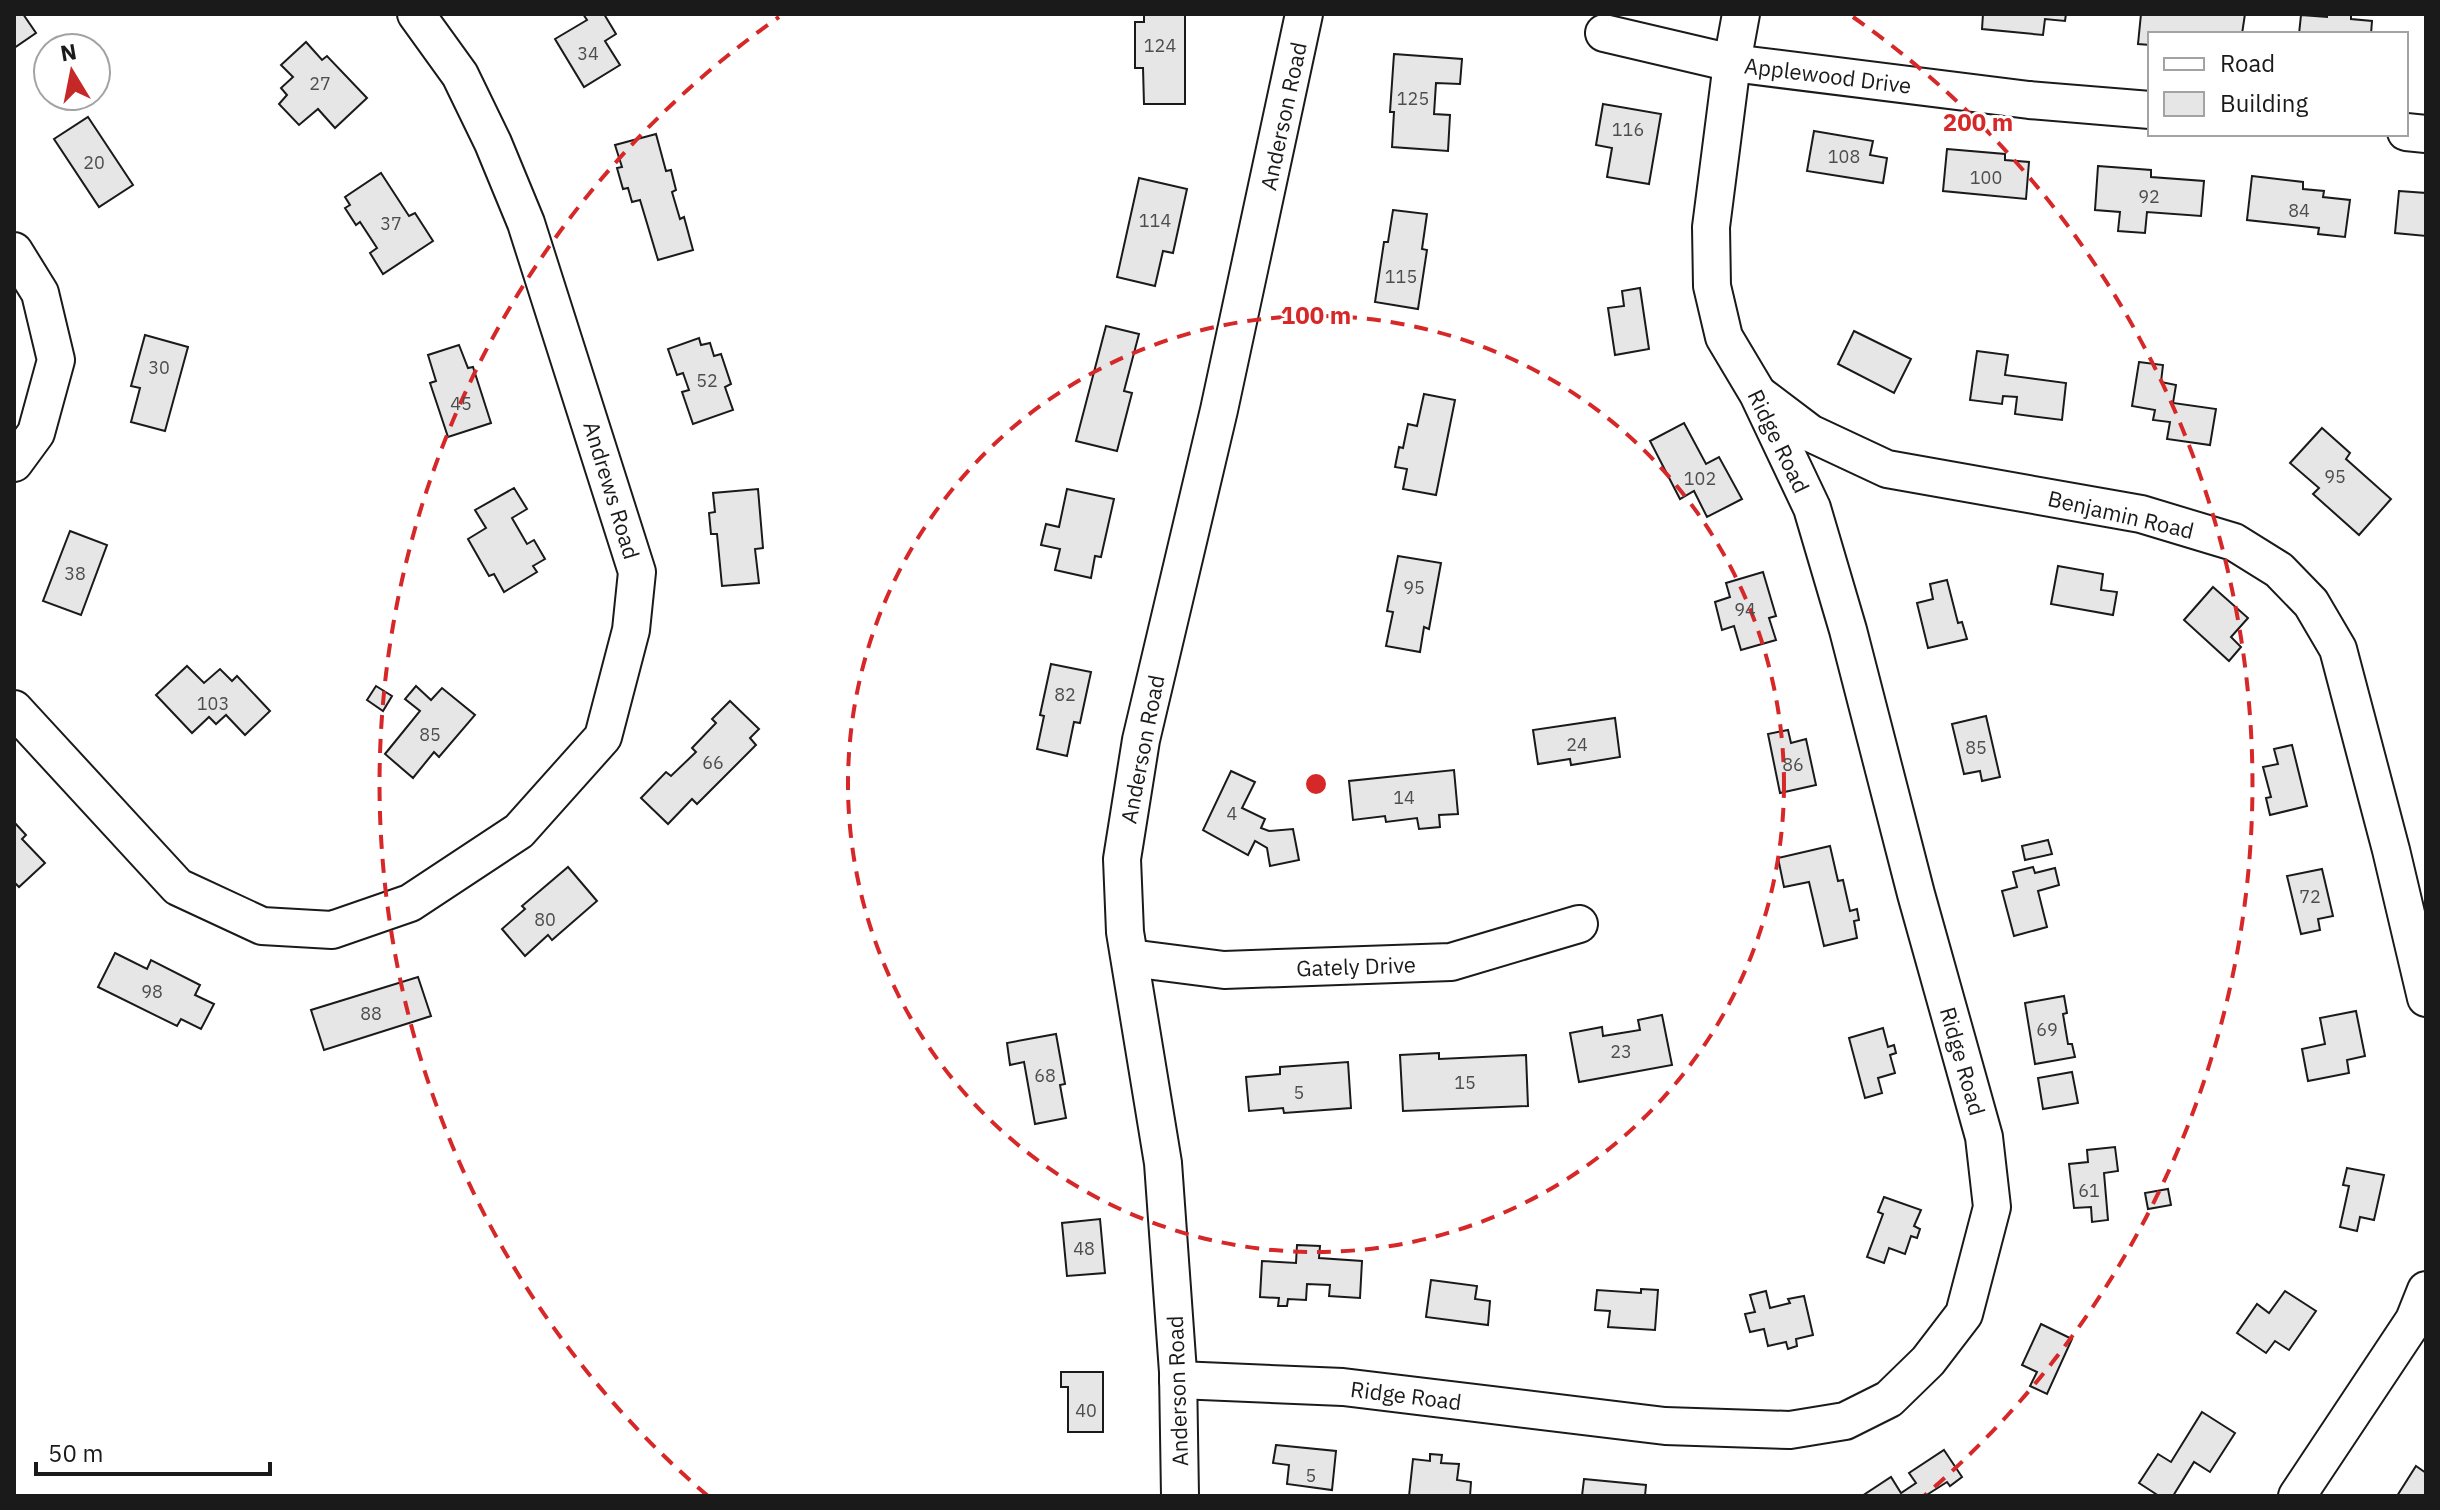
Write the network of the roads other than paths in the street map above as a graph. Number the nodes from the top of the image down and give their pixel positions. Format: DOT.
graph roads {
  1 [pos="416,14"];
  2 [pos="1304,14"];
  3 [pos="1741,14"];
  4 [pos="1604,33"];
  5 [pos="1732,63"];
  6 [pos="2148,110"];
  7 [pos="14,251"];
  8 [pos="1758,394"];
  9 [pos="14,463"];
  10 [pos="14,709"];
  11 [pos="1579,924"];
  12 [pos="1130,958"];
  13 [pos="2426,998"];
  14 [pos="2426,1290"];
  15 [pos="1178,1380"];
  16 [pos="1180,1496"];
  17 [pos="2297,1496"];
  1 -- 10 [label="street, Andrews Road"];
  2 -- 12 [label="street, Anderson Road"];
  3 -- 5 [label="street, Ridge Road"];
  4 -- 5 [label="street, Applewood Drive"];
  5 -- 6 [label="street, Applewood Drive"];
  5 -- 8 [label="street, Ridge Road"];
  7 -- 9 [label="street"];
  8 -- 13 [label="street, Benjamin Road"];
  8 -- 15 [label="street, Ridge Road"];
  11 -- 12 [label="street, Gately Drive"];
  12 -- 15 [label="street, Anderson Road"];
  14 -- 17 [label="street"];
  15 -- 16 [label="street, Anderson Road"];
}
